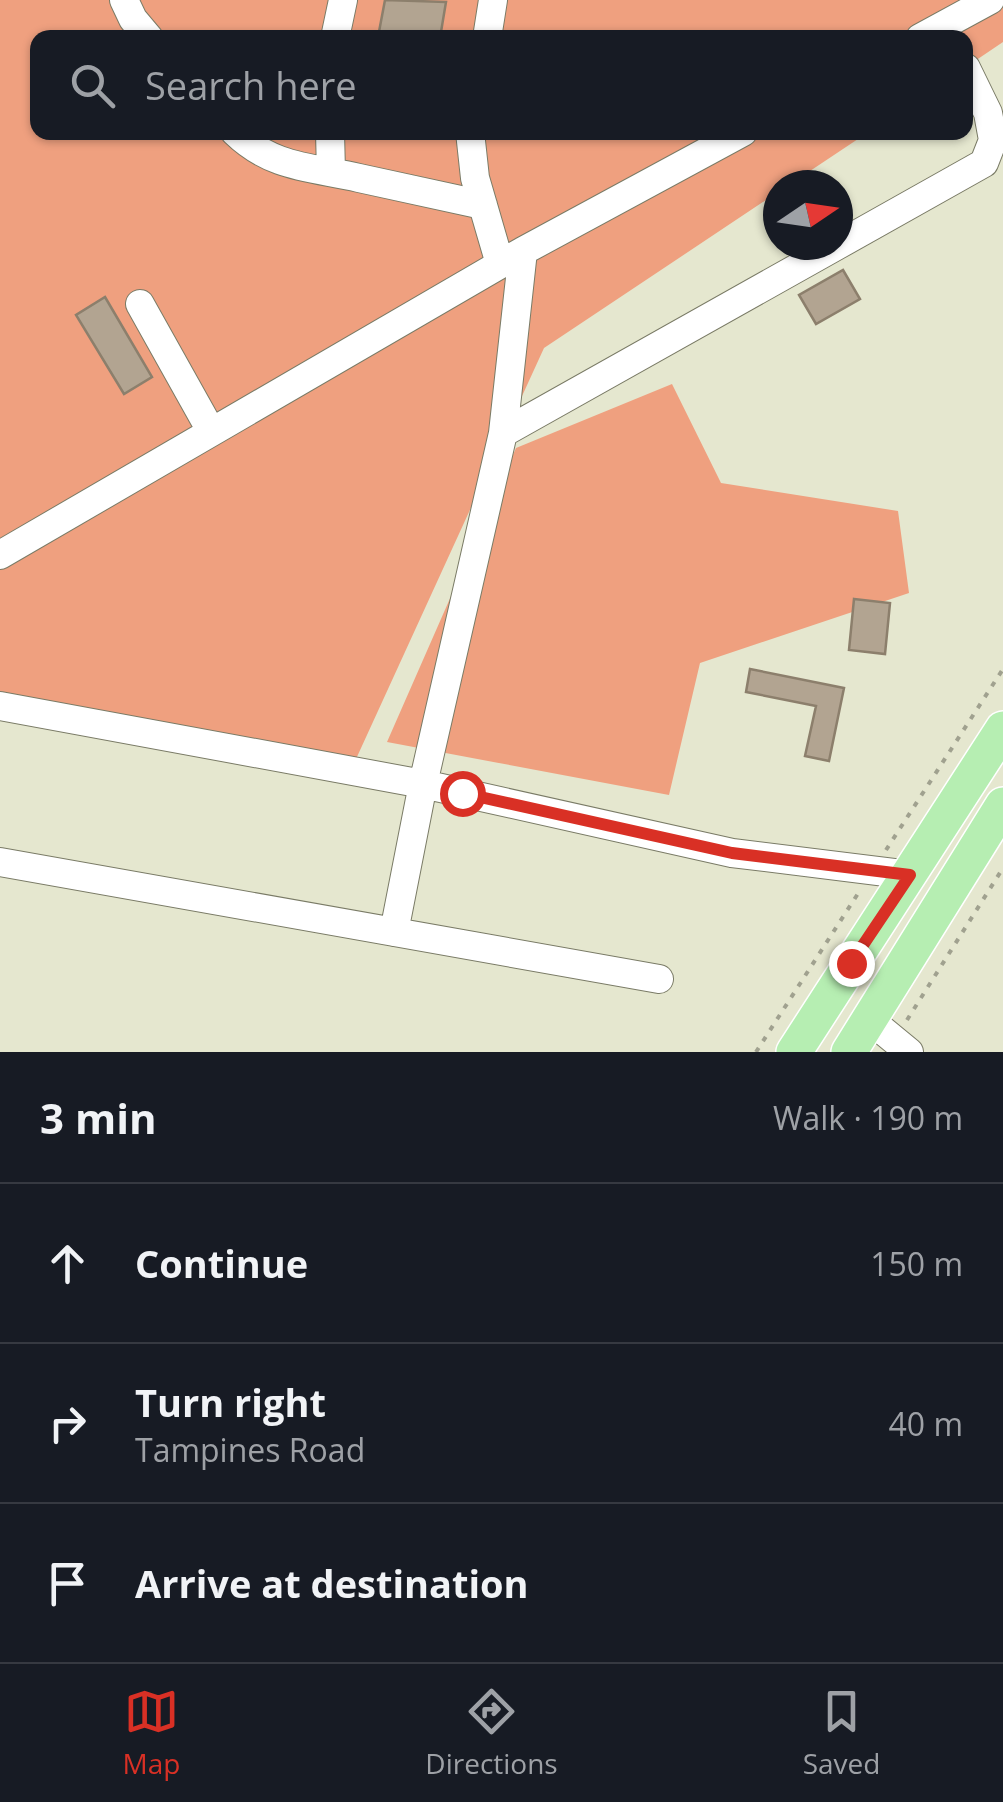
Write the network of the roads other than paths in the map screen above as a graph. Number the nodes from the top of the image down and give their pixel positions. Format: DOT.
graph roads {
  1 [pos="124,0"];
  2 [pos="343,0"];
  3 [pos="494,0"];
  4 [pos="990,0"];
  5 [pos="142,30"];
  6 [pos="337,30"];
  7 [pos="488,30"];
  8 [pos="943,30"];
  9 [pos="973,82"];
  10 [pos="243,140"];
  11 [pos="330,140"];
  12 [pos="471,140"];
  13 [pos="728,140"];
  14 [pos="331,172"];
  15 [pos="483,205"];
  16 [pos="853,237"];
  17 [pos="511,257"];
  18 [pos="811,260"];
  19 [pos="140,304"];
  20 [pos="211,431"];
  21 [pos="503,433"];
  22 [pos="0,555"];
  23 [pos="0,706"];
  24 [pos="1003,729"];
  25 [pos="423,784"];
  26 [pos="1003,805"];
  27 [pos="993,841"];
  28 [pos="0,862"];
  29 [pos="910,875"];
  30 [pos="394,932"];
  31 [pos="660,979"];
  32 [pos="891,1037"];
  33 [pos="794,1052"];
  34 [pos="849,1052"];
  1 -- 5 [label="lane"];
  2 -- 6 [label="lane"];
  3 -- 7 [label="lane"];
  4 -- 8 [label="lane"];
  9 -- 16 [label="lane"];
  10 -- 14 [label="lane"];
  11 -- 14 [label="lane"];
  12 -- 15 [label="lane"];
  13 -- 17 [label="lane"];
  14 -- 15 [label="lane"];
  15 -- 17 [label="lane"];
  17 -- 20 [label="lane"];
  17 -- 21 [label="lane"];
  18 -- 21 [label="lane"];
  19 -- 20 [label="lane"];
  20 -- 22 [label="lane"];
  21 -- 25 [label="lane"];
  23 -- 25 [label="lane"];
  24 -- 29 [label="main road"];
  25 -- 29 [label="lane"];
  25 -- 30 [label="lane"];
  26 -- 27 [label="main road"];
  27 -- 32 [label="main road"];
  28 -- 30 [label="lane"];
  29 -- 33 [label="main road"];
  30 -- 31 [label="lane"];
  32 -- 34 [label="main road"];
}
